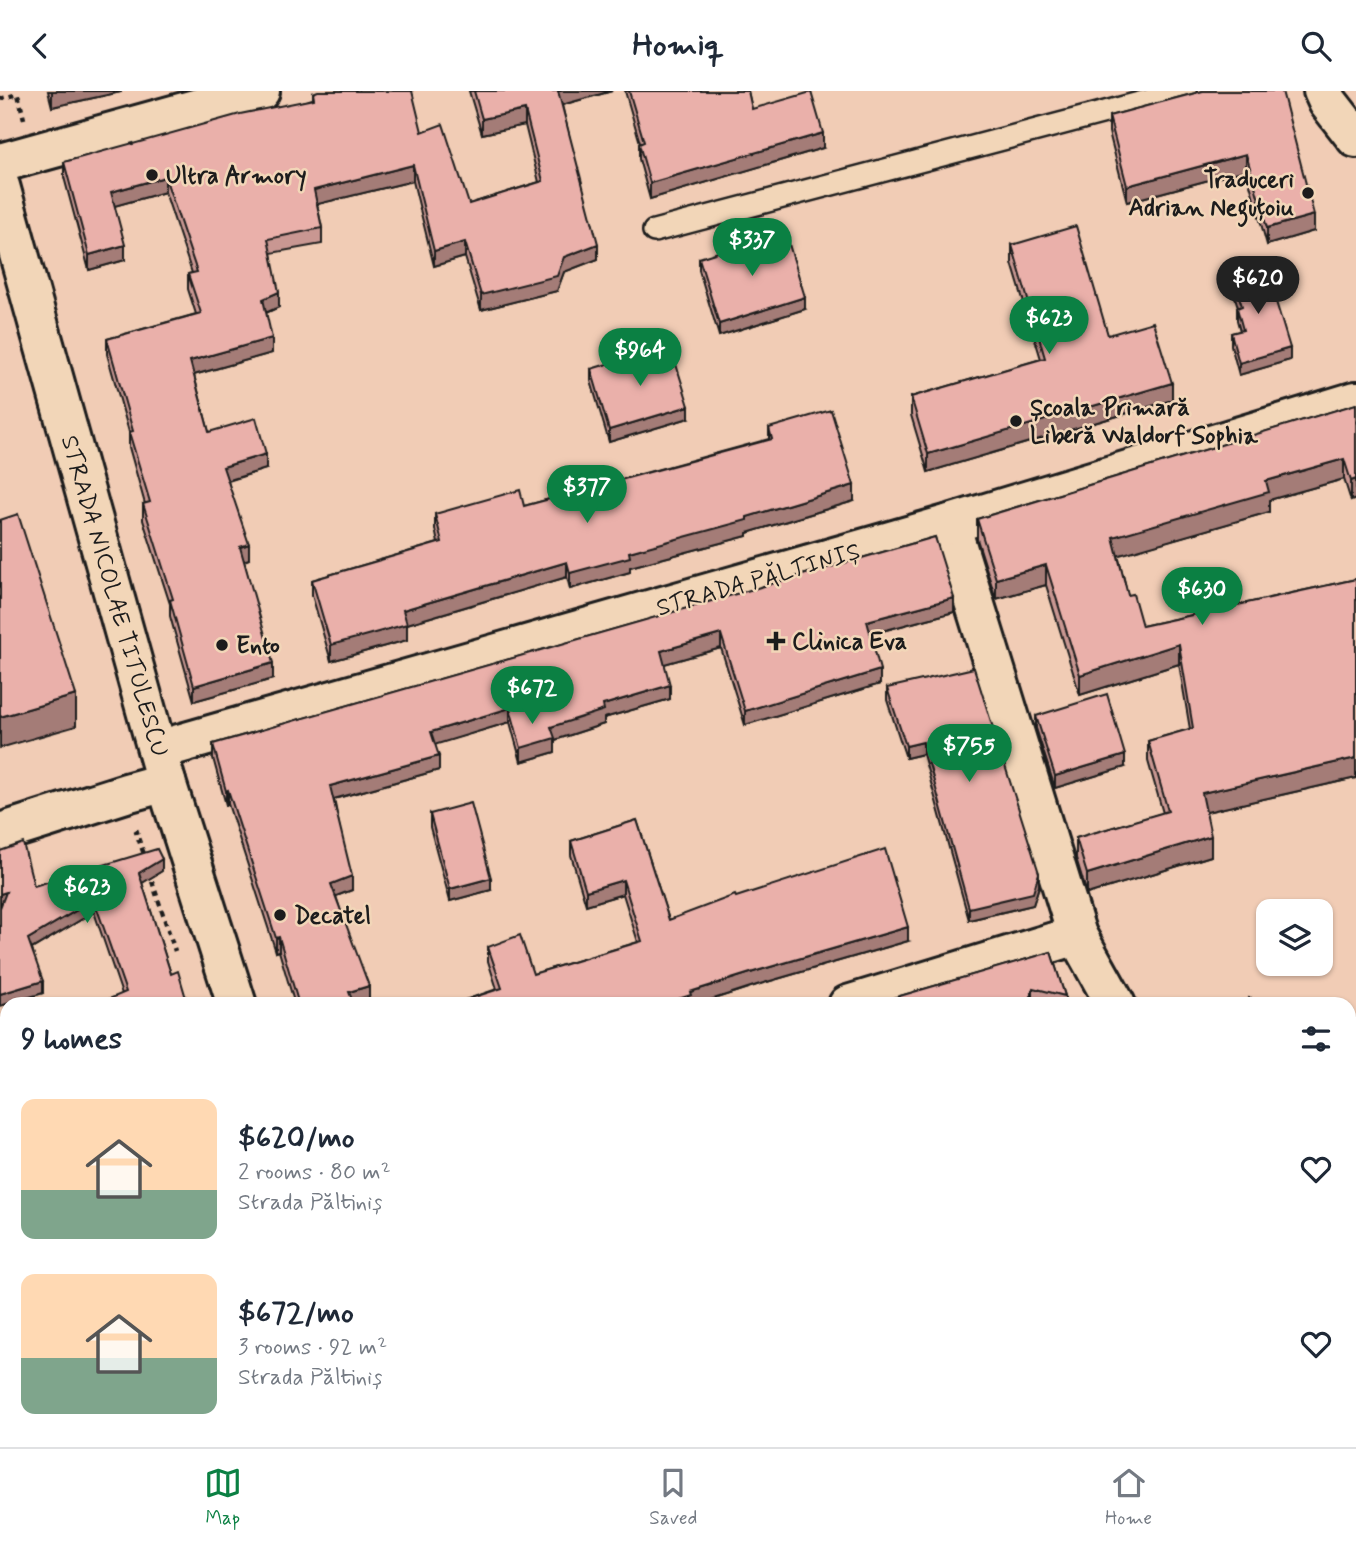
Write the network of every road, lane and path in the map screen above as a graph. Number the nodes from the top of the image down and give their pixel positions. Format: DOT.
graph roads {
  1 [pos="260,91"];
  2 [pos="1185,91"];
  3 [pos="1323,91"];
  4 [pos="1356,138"];
  5 [pos="0,163"];
  6 [pos="0,185"];
  7 [pos="654,231"];
  8 [pos="1356,401"];
  9 [pos="950,524"];
  10 [pos="162,766"];
  11 [pos="0,834"];
  12 [pos="1077,935"];
  13 [pos="234,997"];
  14 [pos="874,997"];
  15 [pos="1112,997"];
  1 -- 5 [label="street"];
  2 -- 7 [label="lane"];
  3 -- 4 [label="street"];
  6 -- 10 [label="street, STRADA NICOLAE TITULESCU"];
  8 -- 9 [label="street, STRADA PĂLTINIȘ"];
  9 -- 10 [label="street, STRADA PĂLTINIȘ"];
  9 -- 12 [label="street"];
  10 -- 11 [label="street, STRADA PĂLTINIȘ"];
  10 -- 13 [label="street, STRADA NICOLAE TITULESCU"];
  12 -- 14 [label="street"];
  12 -- 15 [label="street"];
}
